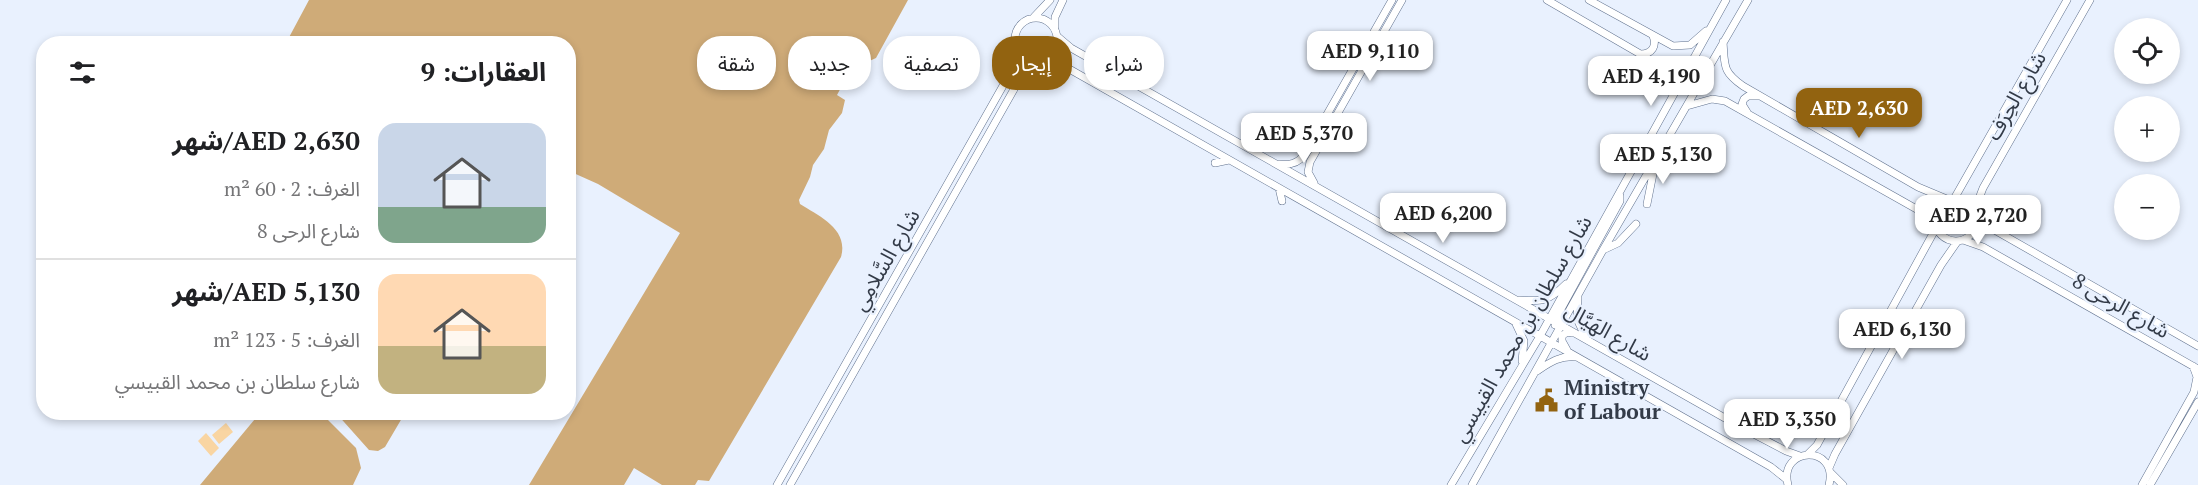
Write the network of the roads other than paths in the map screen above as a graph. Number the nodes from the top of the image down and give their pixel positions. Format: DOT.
graph roads {
  1 [pos="1050,0"];
  2 [pos="1063,0"];
  3 [pos="1392,0"];
  4 [pos="1402,0"];
  5 [pos="1547,0"];
  6 [pos="1589,0"];
  7 [pos="1726,0"];
  8 [pos="1748,0"];
  9 [pos="2067,0"];
  10 [pos="2090,0"];
  11 [pos="1034,17"];
  12 [pos="1712,25"];
  13 [pos="1055,27"];
  14 [pos="1652,35"];
  15 [pos="1016,36"];
  16 [pos="1058,36"];
  17 [pos="1723,42"];
  18 [pos="1072,49"];
  19 [pos="1641,54"];
  20 [pos="1072,71"];
  21 [pos="1001,90"];
  22 [pos="1014,90"];
  23 [pos="1671,97"];
  24 [pos="1761,97"];
  25 [pos="1686,106"];
  26 [pos="1748,113"];
  27 [pos="1647,141"];
  28 [pos="1308,148"];
  29 [pos="1316,152"];
  30 [pos="1626,155"];
  31 [pos="1229,160"];
  32 [pos="1655,161"];
  33 [pos="1215,163"];
  34 [pos="1277,164"];
  35 [pos="1317,187"];
  36 [pos="1279,188"];
  37 [pos="1620,191"];
  38 [pos="1952,199"];
  39 [pos="1282,201"];
  40 [pos="1647,204"];
  41 [pos="1976,212"];
  42 [pos="1636,224"];
  43 [pos="1935,225"];
  44 [pos="1960,241"];
  45 [pos="1603,250"];
  46 [pos="1572,278"];
  47 [pos="1578,294"];
  48 [pos="1517,300"];
  49 [pos="1514,322"];
  50 [pos="1556,322"];
  51 [pos="1578,334"];
  52 [pos="1546,339"];
  53 [pos="1587,340"];
  54 [pos="2198,346"];
  55 [pos="1568,352"];
  56 [pos="1583,360"];
  57 [pos="1520,367"];
  58 [pos="2196,367"];
  59 [pos="1534,372"];
  60 [pos="2195,395"];
  61 [pos="2198,402"];
  62 [pos="1502,430"];
  63 [pos="1804,455"];
  64 [pos="1830,470"];
  65 [pos="1787,482"];
  66 [pos="777,485"];
  67 [pos="790,485"];
  68 [pos="1451,485"];
  69 [pos="1472,485"];
  70 [pos="1829,485"];
  71 [pos="1843,485"];
  72 [pos="2142,485"];
  73 [pos="2151,485"];
  1 -- 11 [label="street"];
  2 -- 13 [label="street"];
  3 -- 28 [label="street"];
  4 -- 29 [label="street"];
  5 -- 19 [label="street"];
  6 -- 14 [label="street"];
  7 -- 12 [label="street, شارع سلطان بن محمد القبيسي"];
  8 -- 17 [label="street, شارع سلطان بن محمد القبيسي"];
  9 -- 38 [label="street, شارع الحِرَف"];
  10 -- 41 [label="street, شارع الحِرَف"];
  11 -- 13 [label="street"];
  11 -- 15 [label="street"];
  12 -- 14 [label="street"];
  12 -- 23 [label="street, شارع سلطان بن محمد القبيسي"];
  13 -- 16 [label="street"];
  14 -- 19 [label="street"];
  17 -- 24 [label="street"];
  17 -- 25 [label="street, شارع سلطان بن محمد القبيسي"];
  18 -- 34 [label="street, شارع الهَيَّال"];
  19 -- 23 [label="street"];
  20 -- 31 [label="street, شارع الهَيَّال"];
  21 -- 66 [label="street, شارع السَّلامِي"];
  22 -- 67 [label="street, شارع السَّلامِي"];
  23 -- 27 [label="street, شارع سلطان بن محمد القبيسي"];
  24 -- 26 [label="street"];
  24 -- 38 [label="street"];
  25 -- 26 [label="street"];
  25 -- 32 [label="street, شارع سلطان بن محمد القبيسي"];
  26 -- 43 [label="street"];
  27 -- 30 [label="street"];
  27 -- 37 [label="street, شارع سلطان بن محمد القبيسي"];
  28 -- 29 [label="street"];
  28 -- 34 [label="street"];
  29 -- 35 [label="street"];
  31 -- 33 [label="street"];
  31 -- 36 [label="street, شارع الهَيَّال"];
  32 -- 40 [label="street"];
  32 -- 45 [label="street, شارع سلطان بن محمد القبيسي"];
  34 -- 35 [label="street, شارع الهَيَّال"];
  35 -- 48 [label="street, شارع الهَيَّال"];
  36 -- 39 [label="street"];
  36 -- 49 [label="street, شارع الهَيَّال"];
  37 -- 46 [label="street, شارع سلطان بن محمد القبيسي"];
  37 -- 50 [label="street"];
  38 -- 41 [label="street"];
  38 -- 43 [label="street"];
  41 -- 44 [label="street"];
  41 -- 54 [label="street, شارع الرحى 8"];
  42 -- 45 [label="street"];
  43 -- 44 [label="street"];
  43 -- 63 [label="street"];
  44 -- 58 [label="street, شارع الرحى 8"];
  44 -- 64 [label="street"];
  45 -- 47 [label="street, شارع سلطان بن محمد القبيسي"];
  46 -- 48 [label="street"];
  46 -- 50 [label="street, شارع سلطان بن محمد القبيسي"];
  47 -- 50 [label="street, شارع سلطان بن محمد القبيسي"];
  47 -- 53 [label="street"];
  48 -- 50 [label="street, شارع الهَيَّال"];
  49 -- 52 [label="street, شارع الهَيَّال"];
  49 -- 57 [label="street"];
  50 -- 51 [label="street, شارع الهَيَّال"];
  50 -- 52 [label="street, شارع سلطان بن محمد القبيسي"];
  50 -- 52 [label="street, شارع سلطان بن محمد القبيسي"];
  51 -- 53 [label="street, شارع الهَيَّال"];
  51 -- 55 [label="street"];
  52 -- 55 [label="street, شارع الهَيَّال"];
  52 -- 57 [label="street, شارع سلطان بن محمد القبيسي"];
  52 -- 59 [label="street, شارع سلطان بن محمد القبيسي"];
  52 -- 62 [label="street"];
  53 -- 63 [label="street, شارع الهَيَّال"];
  55 -- 56 [label="street, شارع الهَيَّال"];
  56 -- 59 [label="street"];
  56 -- 65 [label="street, شارع الهَيَّال"];
  57 -- 68 [label="street, شارع سلطان بن محمد القبيسي"];
  58 -- 60 [label="street"];
  59 -- 62 [label="street, شارع سلطان بن محمد القبيسي"];
  60 -- 72 [label="street"];
  61 -- 73 [label="street"];
  62 -- 69 [label="street, شارع سلطان بن محمد القبيسي"];
  63 -- 64 [label="street, شارع الهَيَّال"];
  63 -- 65 [label="street"];
  64 -- 70 [label="street"];
  64 -- 71 [label="street"];
}
